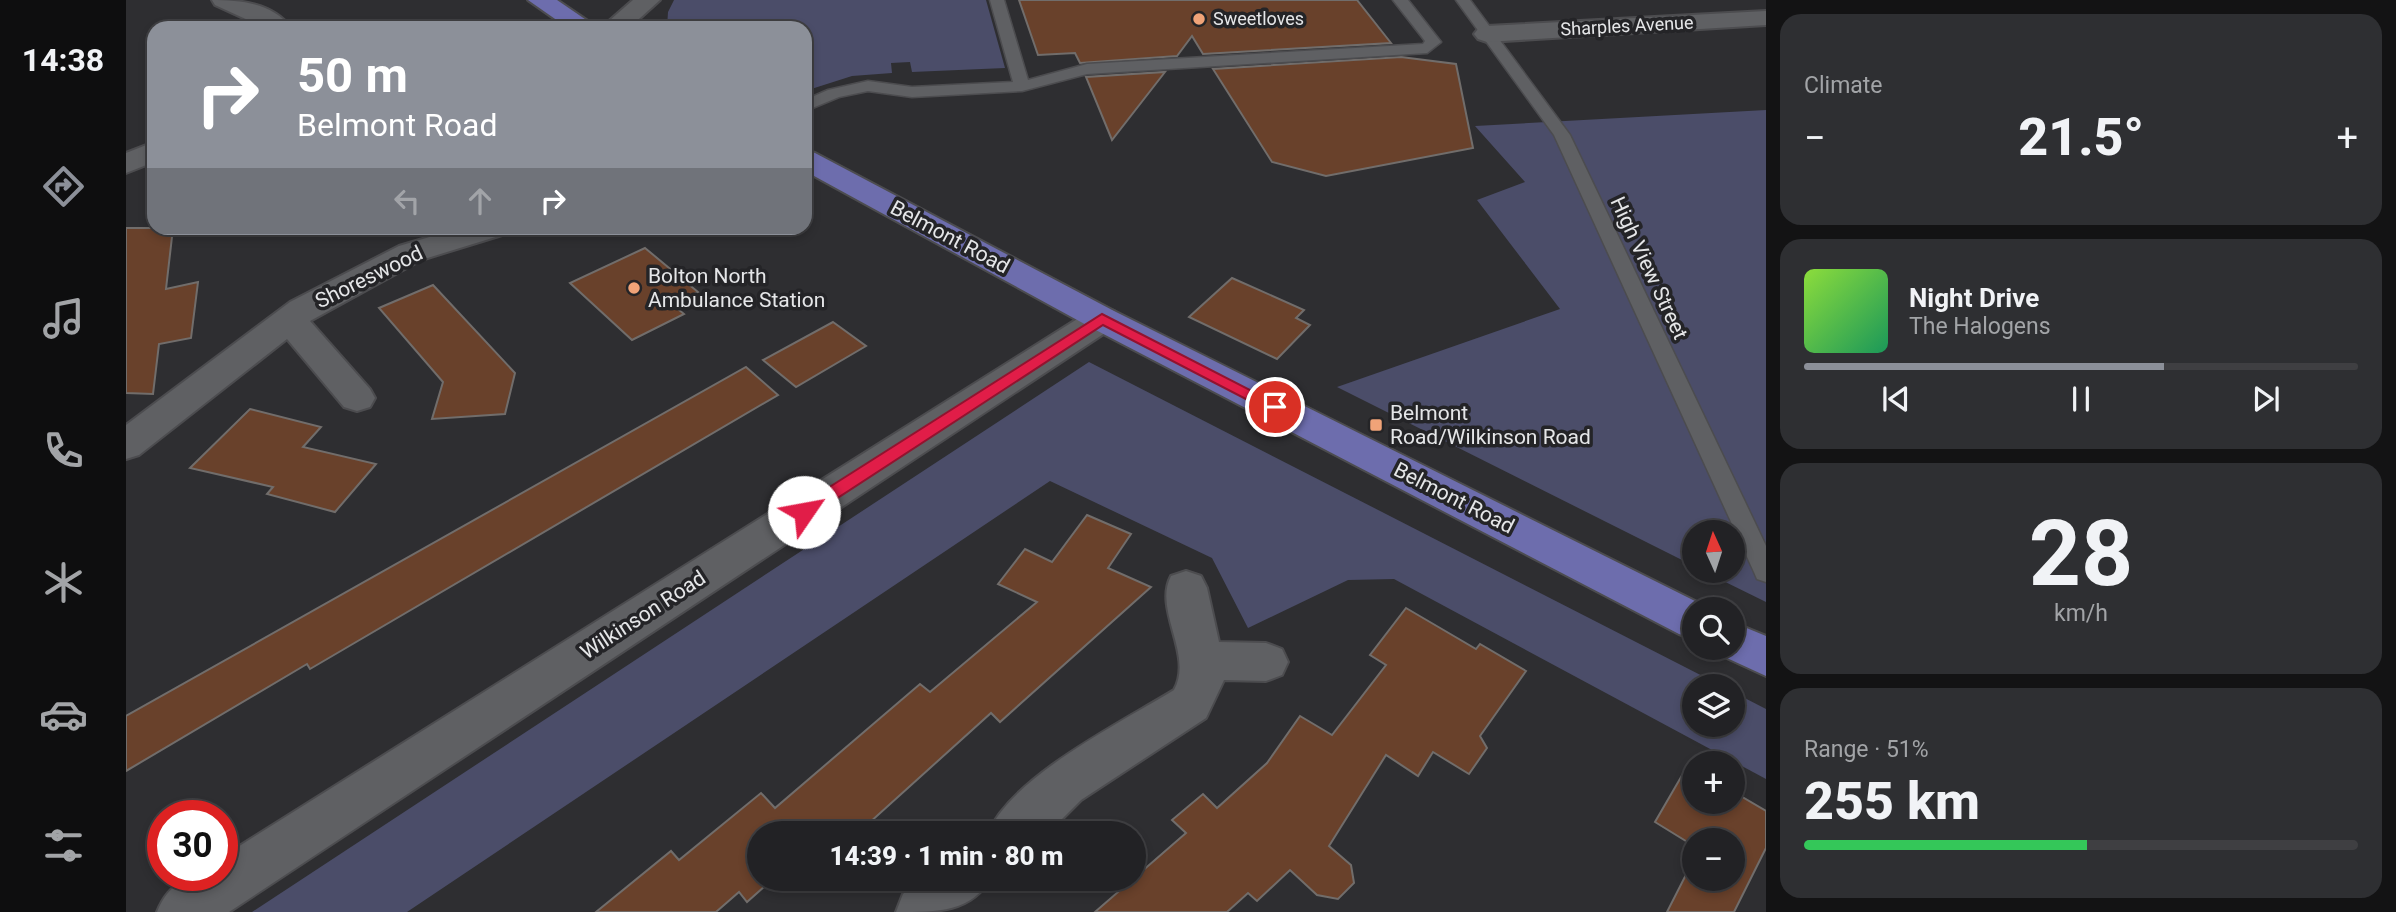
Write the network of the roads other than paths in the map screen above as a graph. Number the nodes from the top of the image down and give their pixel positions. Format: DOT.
graph roads {
  1 [pos="224,0"];
  2 [pos="540,0"];
  3 [pos="648,0"];
  4 [pos="996,0"];
  5 [pos="1401,0"];
  6 [pos="1463,0"];
  7 [pos="1766,18"];
  8 [pos="271,21"];
  9 [pos="574,21"];
  10 [pos="622,21"];
  11 [pos="1487,34"];
  12 [pos="1022,86"];
  13 [pos="812,103"];
  14 [pos="147,154"];
  15 [pos="812,163"];
  16 [pos="126,164"];
  17 [pos="468,235"];
  18 [pos="1102,319"];
  19 [pos="290,320"];
  20 [pos="357,398"];
  21 [pos="126,444"];
  22 [pos="1766,572"];
  23 [pos="1186,588"];
  24 [pos="1682,615"];
  25 [pos="1745,646"];
  26 [pos="1766,657"];
  27 [pos="1201,661"];
  28 [pos="1266,662"];
  29 [pos="1025,821"];
  30 [pos="949,891"];
  31 [pos="183,912"];
  32 [pos="922,912"];
  1 -- 8 [label="street"];
  2 -- 9 [label="main road"];
  3 -- 10 [label="street"];
  4 -- 12 [label="lane"];
  5 -- 12 [label="lane"];
  6 -- 11 [label="lane, High View Street"];
  7 -- 11 [label="street, Sharples Avenue"];
  11 -- 22 [label="lane, High View Street"];
  12 -- 13 [label="lane"];
  14 -- 16 [label="street"];
  15 -- 18 [label="main road, Belmont Road"];
  17 -- 19 [label="street, Shoreswood"];
  18 -- 24 [label="main road, Belmont Road"];
  18 -- 31 [label="street, Wilkinson Road"];
  19 -- 20 [label="street, Shoreswood"];
  19 -- 21 [label="street, Shoreswood"];
  23 -- 27 [label="street"];
  25 -- 26 [label="main road"];
  27 -- 28 [label="street"];
  27 -- 29 [label="street"];
  30 -- 32 [label="street"];
}
